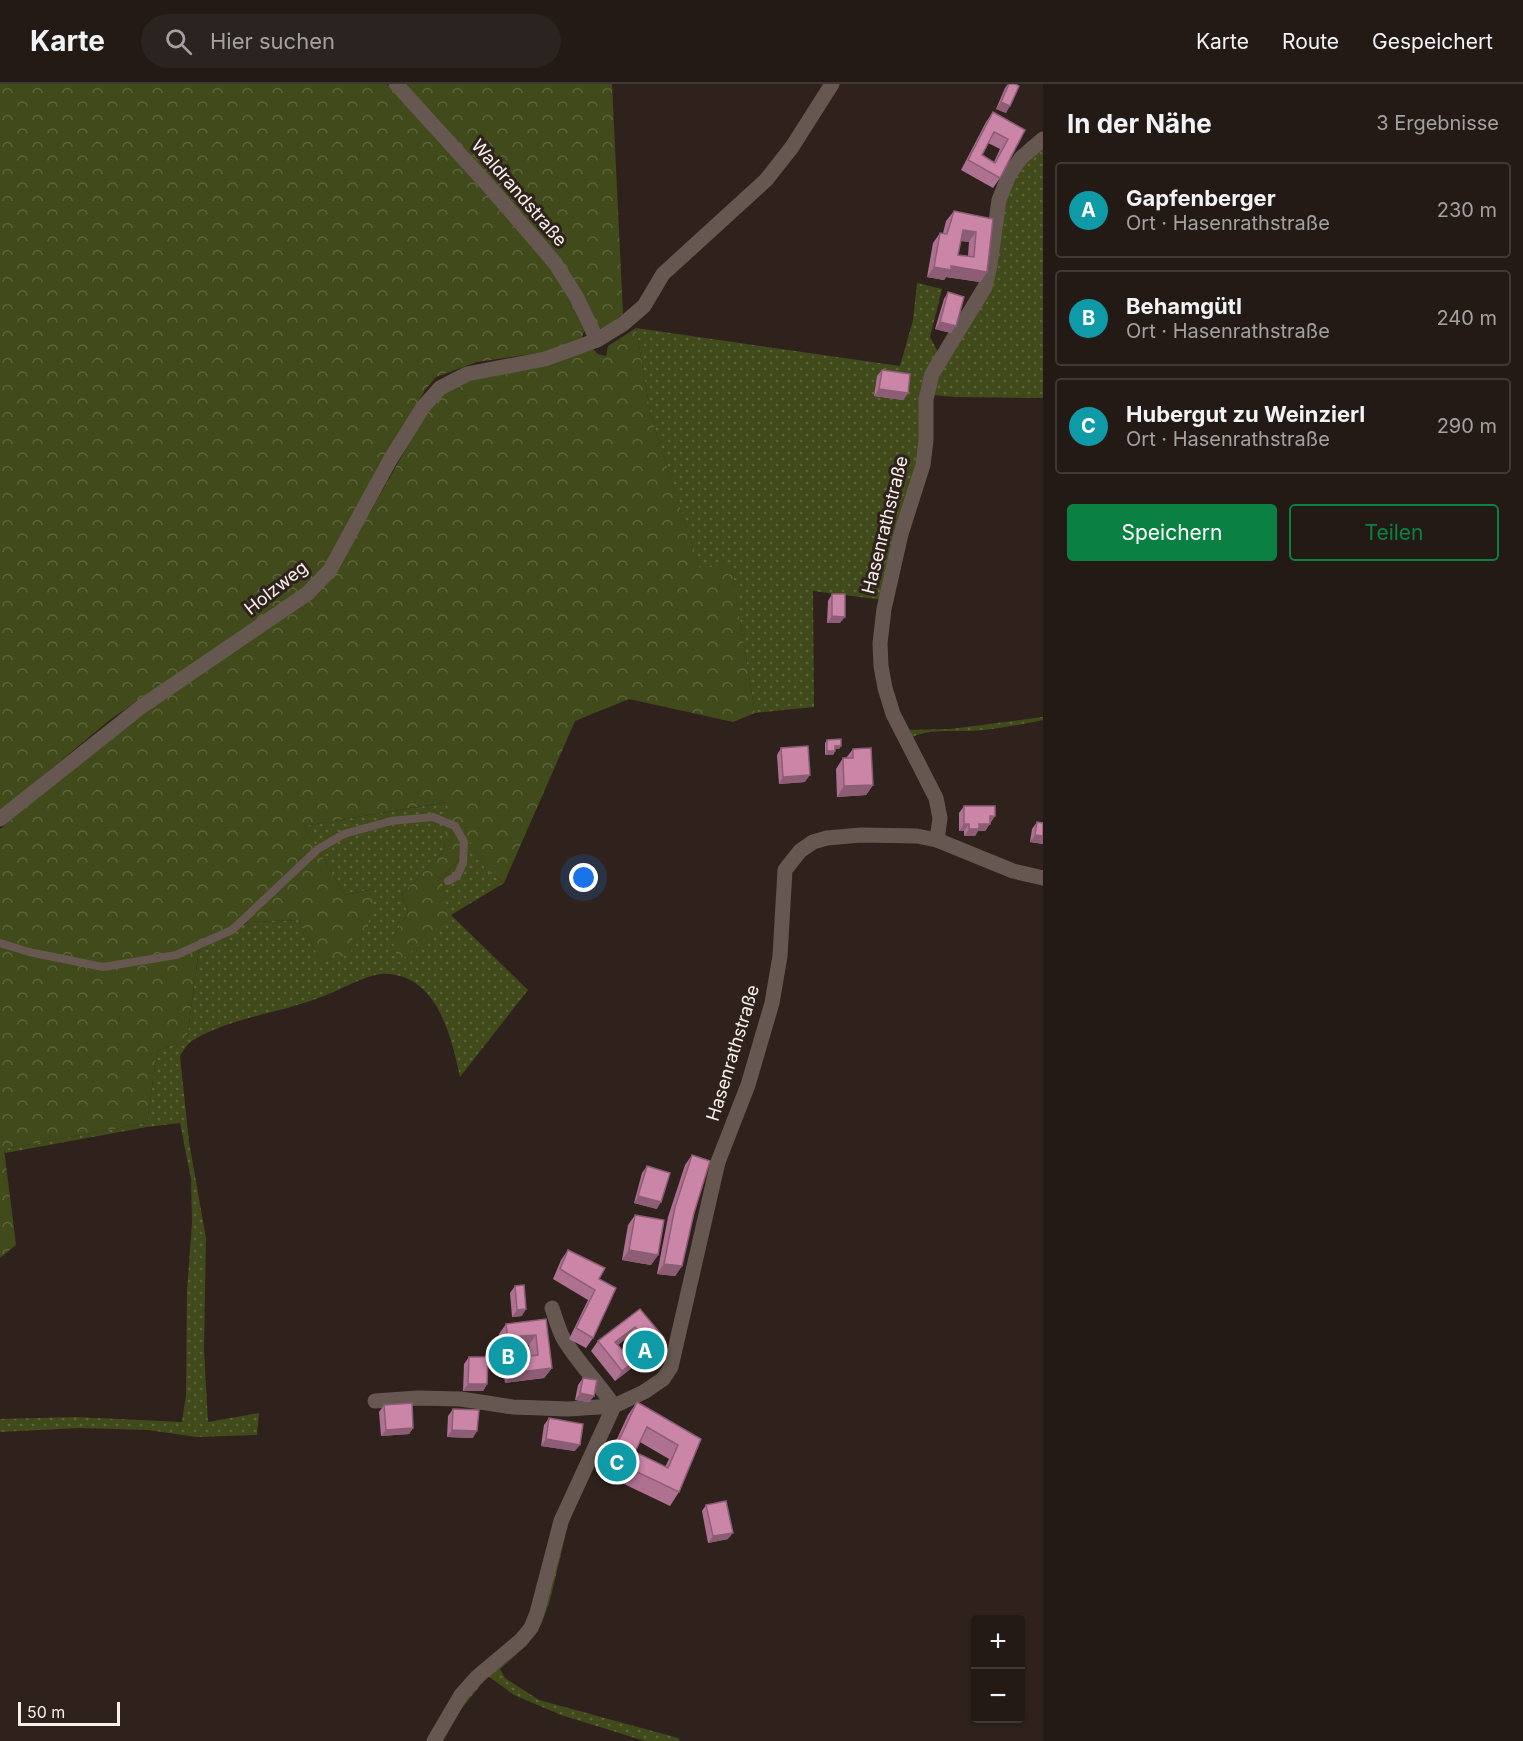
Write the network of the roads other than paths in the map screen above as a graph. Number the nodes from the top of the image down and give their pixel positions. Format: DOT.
graph roads {
  1 [pos="396,84"];
  2 [pos="832,84"];
  3 [pos="1043,139"];
  4 [pos="597,340"];
  5 [pos="0,819"];
  6 [pos="937,840"];
  7 [pos="1043,878"];
  8 [pos="448,881"];
  9 [pos="0,943"];
  10 [pos="552,1308"];
  11 [pos="375,1401"];
  12 [pos="614,1406"];
  13 [pos="434,1741"];
  1 -- 4 [label="street, Waldrandstraße"];
  2 -- 4 [label="street"];
  3 -- 6 [label="street, Hasenrathstraße"];
  4 -- 5 [label="street, Holzweg"];
  6 -- 7 [label="street"];
  6 -- 12 [label="street, Hasenrathstraße"];
  8 -- 9 [label="lane"];
  10 -- 12 [label="street"];
  11 -- 12 [label="street, Hasenrathstraße"];
  12 -- 13 [label="street"];
}
